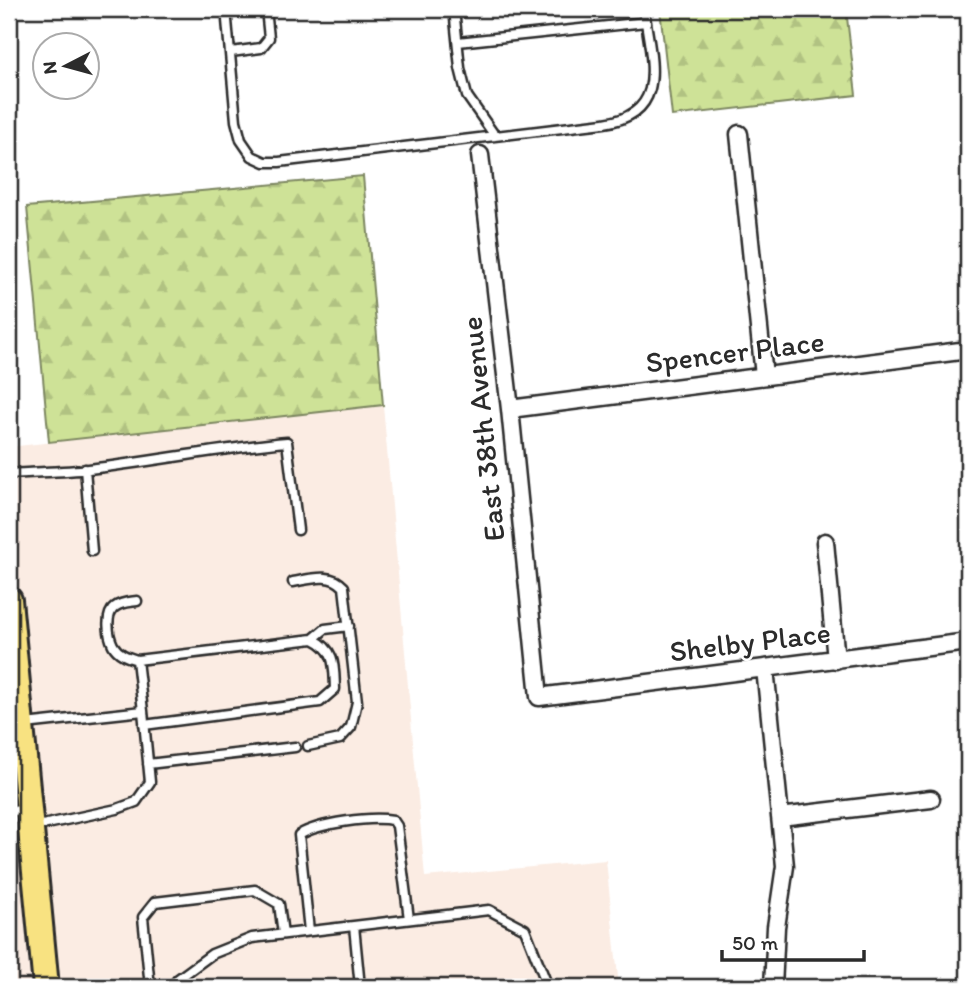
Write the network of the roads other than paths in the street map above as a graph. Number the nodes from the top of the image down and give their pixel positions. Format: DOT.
graph roads {
  1 [pos="226,9"];
  2 [pos="267,9"];
  3 [pos="454,9"];
  4 [pos="644,9"];
  5 [pos="646,22"];
  6 [pos="458,42"];
  7 [pos="231,52"];
  8 [pos="739,134"];
  9 [pos="495,136"];
  10 [pos="480,155"];
  11 [pos="968,350"];
  12 [pos="764,376"];
  13 [pos="510,409"];
  14 [pos="85,469"];
  15 [pos="9,474"];
  16 [pos="298,530"];
  17 [pos="825,542"];
  18 [pos="92,551"];
  19 [pos="293,582"];
  20 [pos="9,600"];
  21 [pos="137,601"];
  22 [pos="349,625"];
  23 [pos="313,639"];
  24 [pos="968,642"];
  25 [pos="136,660"];
  26 [pos="836,660"];
  27 [pos="765,668"];
  28 [pos="539,697"];
  29 [pos="143,712"];
  30 [pos="21,724"];
  31 [pos="144,725"];
  32 [pos="308,746"];
  33 [pos="295,747"];
  34 [pos="148,764"];
  35 [pos="931,799"];
  36 [pos="23,816"];
  37 [pos="780,817"];
  38 [pos="409,919"];
  39 [pos="354,926"];
  40 [pos="309,931"];
  41 [pos="283,934"];
  42 [pos="46,987"];
  43 [pos="150,987"];
  44 [pos="172,987"];
  45 [pos="360,987"];
  46 [pos="548,987"];
  47 [pos="773,987"];
  1 -- 7 [label="lane"];
  2 -- 7 [label="lane"];
  3 -- 6 [label="lane"];
  4 -- 5 [label="lane"];
  5 -- 6 [label="lane"];
  5 -- 9 [label="lane"];
  6 -- 9 [label="lane"];
  7 -- 9 [label="lane"];
  8 -- 12 [label="street"];
  10 -- 13 [label="street, East 38th Avenue"];
  11 -- 12 [label="street, Spencer Place"];
  12 -- 13 [label="street, Spencer Place"];
  13 -- 28 [label="street, East 38th Avenue"];
  14 -- 15 [label="lane"];
  14 -- 16 [label="lane"];
  14 -- 18 [label="lane"];
  17 -- 26 [label="street"];
  19 -- 22 [label="lane"];
  20 -- 30 [label="main road"];
  21 -- 25 [label="lane"];
  22 -- 23 [label="lane"];
  22 -- 32 [label="lane"];
  23 -- 25 [label="lane"];
  23 -- 31 [label="lane"];
  24 -- 26 [label="street, Shelby Place"];
  25 -- 29 [label="lane"];
  26 -- 27 [label="street, Shelby Place"];
  27 -- 28 [label="street, Shelby Place"];
  27 -- 37 [label="street"];
  29 -- 30 [label="lane"];
  29 -- 31 [label="lane"];
  30 -- 36 [label="main road"];
  31 -- 34 [label="lane"];
  33 -- 34 [label="lane"];
  34 -- 36 [label="lane"];
  35 -- 37 [label="street"];
  36 -- 42 [label="main road"];
  37 -- 47 [label="street"];
  38 -- 39 [label="lane"];
  38 -- 40 [label="lane"];
  38 -- 46 [label="lane"];
  39 -- 40 [label="lane"];
  39 -- 45 [label="lane"];
  40 -- 41 [label="lane"];
  41 -- 43 [label="lane"];
  41 -- 44 [label="lane"];
}
